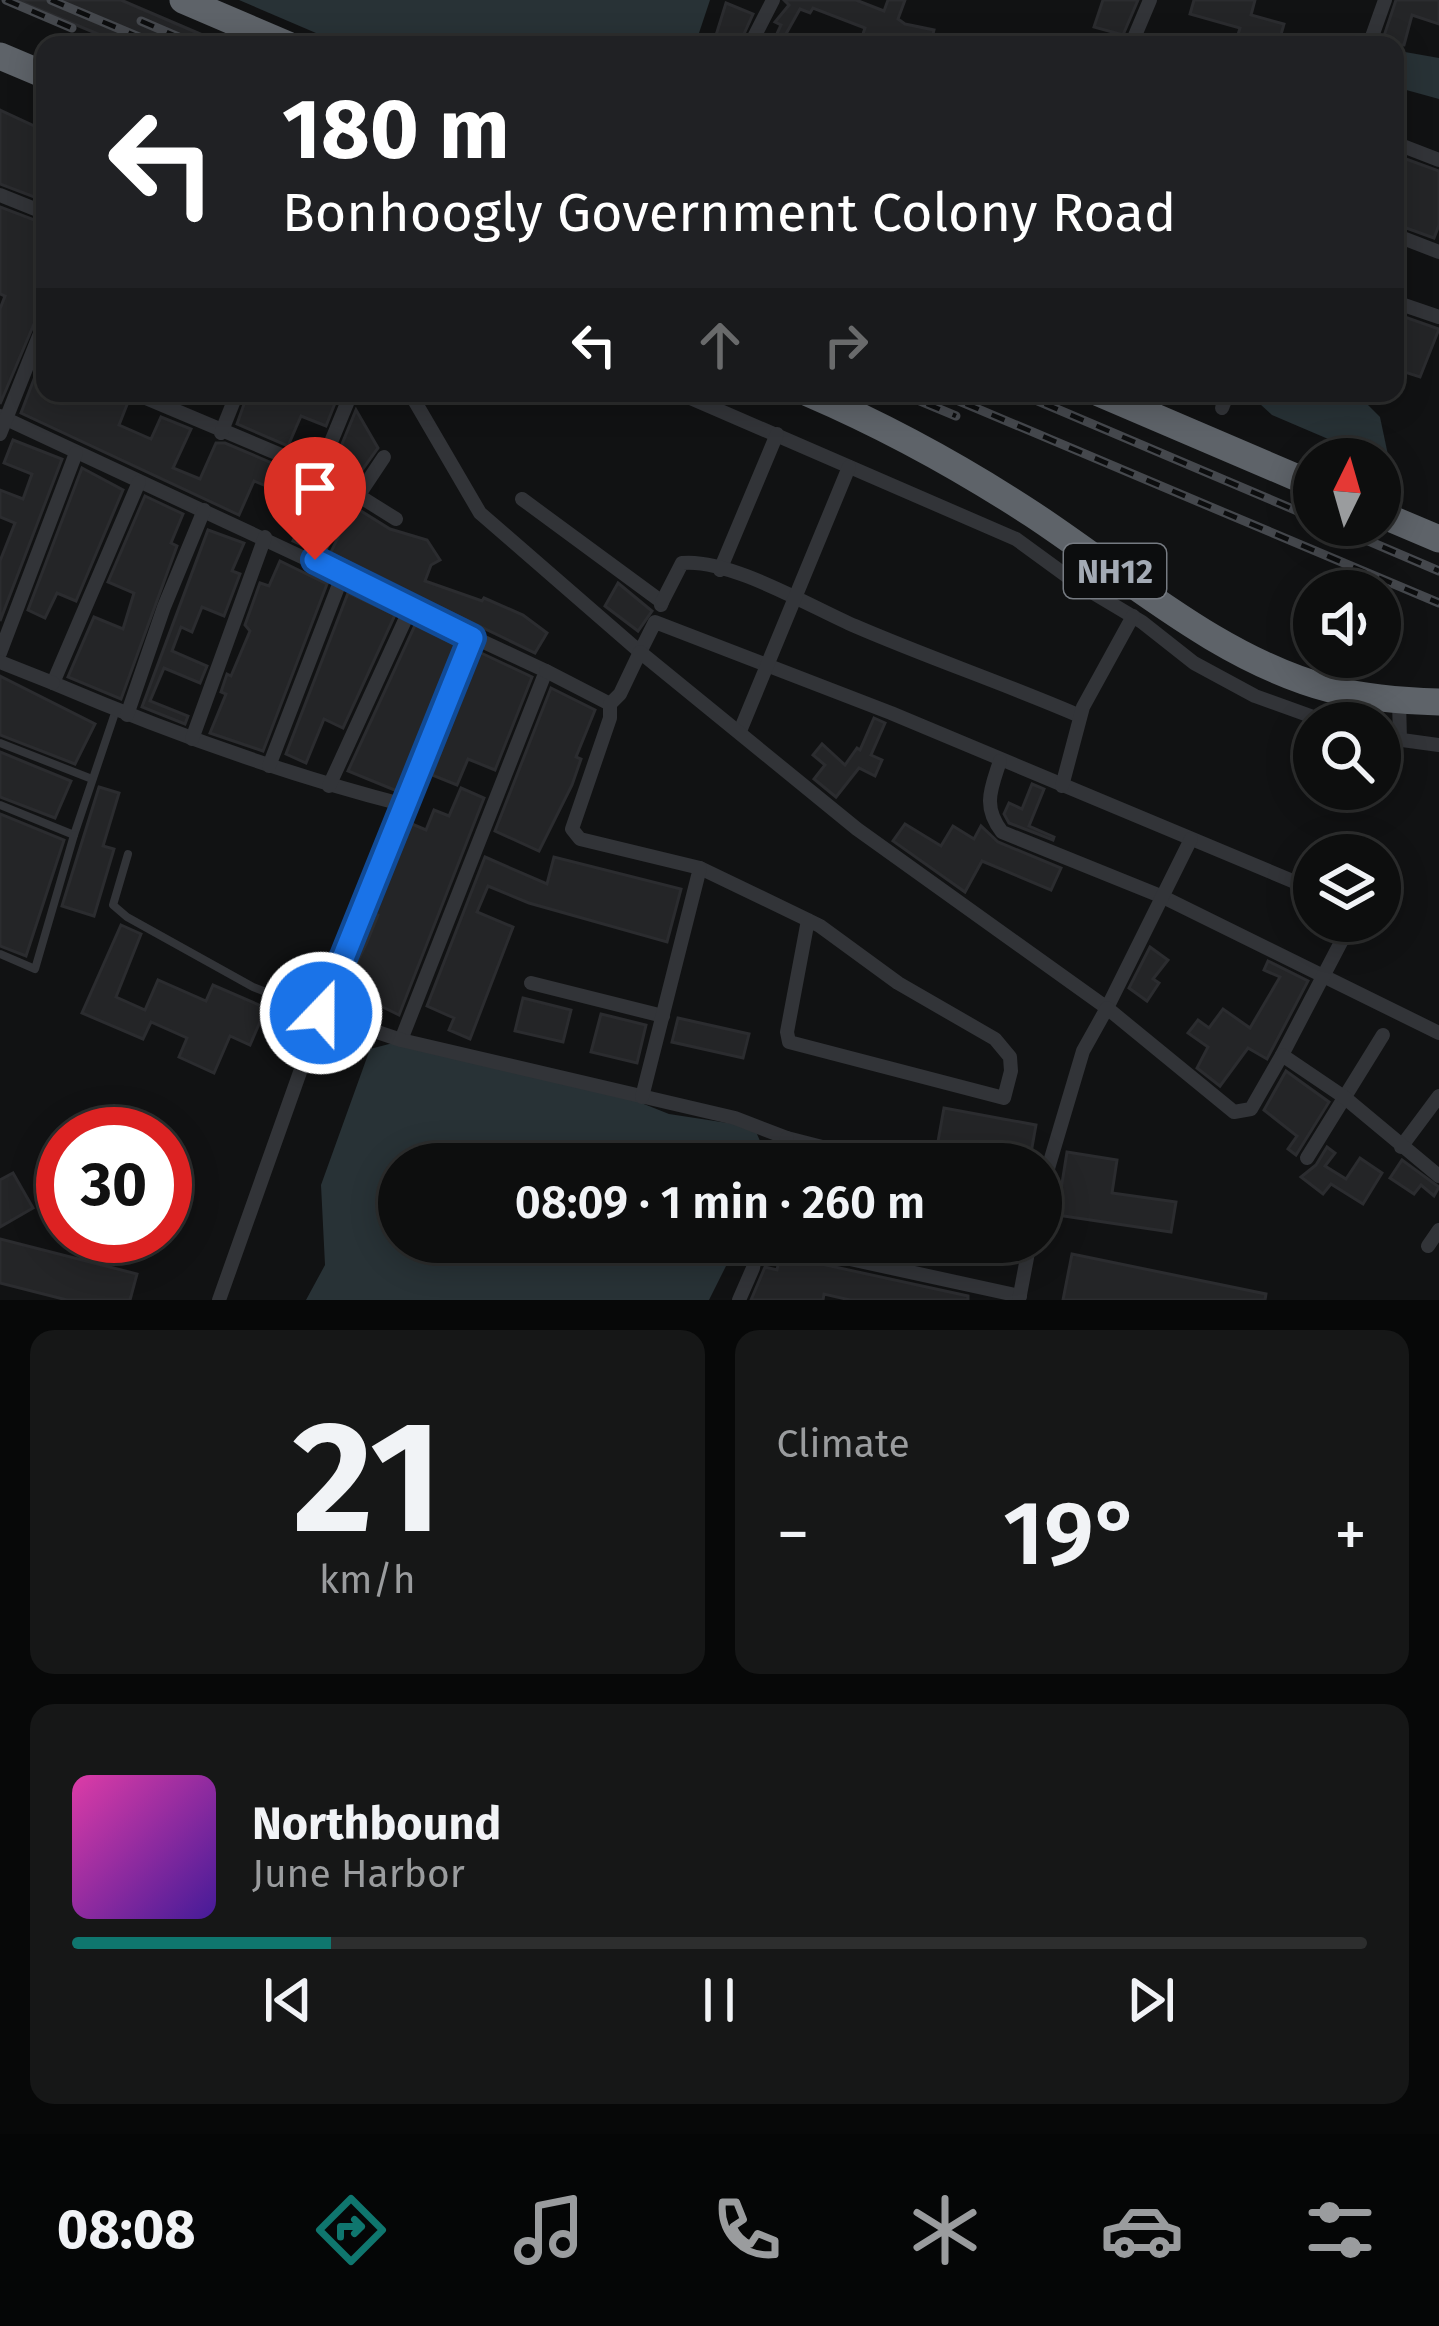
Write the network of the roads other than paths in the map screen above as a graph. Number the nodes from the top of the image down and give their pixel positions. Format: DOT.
graph roads {
  1 [pos="183,0"];
  2 [pos="772,0"];
  3 [pos="1150,0"];
  4 [pos="1385,0"];
  5 [pos="267,36"];
  6 [pos="755,36"];
  7 [pos="1135,36"];
  8 [pos="1372,36"];
  9 [pos="0,56"];
  10 [pos="36,71"];
  11 [pos="1404,146"];
  12 [pos="1439,160"];
  13 [pos="0,196"];
  14 [pos="36,210"];
  15 [pos="1404,239"];
  16 [pos="1439,252"];
  17 [pos="1404,305"];
  18 [pos="1439,317"];
  19 [pos="36,358"];
  20 [pos="172,402"];
  21 [pos="233,402"];
  22 [pos="348,402"];
  23 [pos="415,402"];
  24 [pos="701,402"];
  25 [pos="826,402"];
  26 [pos="1120,402"];
  27 [pos="2,423"];
  28 [pos="221,433"];
  29 [pos="777,434"];
  30 [pos="76,453"];
  31 [pos="384,458"];
  32 [pos="849,467"];
  33 [pos="319,471"];
  34 [pos="1293,476"];
  35 [pos="139,482"];
  36 [pos="353,492"];
  37 [pos="522,499"];
  38 [pos="205,510"];
  39 [pos="396,519"];
  40 [pos="1401,523"];
  41 [pos="265,537"];
  42 [pos="1439,539"];
  43 [pos="315,560"];
  44 [pos="720,570"];
  45 [pos="344,574"];
  46 [pos="798,596"];
  47 [pos="662,602"];
  48 [pos="411,607"];
  49 [pos="1133,616"];
  50 [pos="655,622"];
  51 [pos="472,638"];
  52 [pos="0,657"];
  53 [pos="637,657"];
  54 [pos="768,664"];
  55 [pos="545,671"];
  56 [pos="53,683"];
  57 [pos="615,699"];
  58 [pos="1399,701"];
  59 [pos="1439,702"];
  60 [pos="1293,710"];
  61 [pos="121,712"];
  62 [pos="1080,716"];
  63 [pos="740,731"];
  64 [pos="192,739"];
  65 [pos="1401,740"];
  66 [pos="0,742"];
  67 [pos="1439,745"];
  68 [pos="1000,760"];
  69 [pos="269,766"];
  70 [pos="92,779"];
  71 [pos="329,786"];
  72 [pos="1063,786"];
  73 [pos="0,805"];
  74 [pos="405,805"];
  75 [pos="74,835"];
  76 [pos="1191,839"];
  77 [pos="128,854"];
  78 [pos="700,868"];
  79 [pos="1293,881"];
  80 [pos="1163,897"];
  81 [pos="808,920"];
  82 [pos="1342,942"];
  83 [pos="0,954"];
  84 [pos="1325,977"];
  85 [pos="531,983"];
  86 [pos="321,1013"];
  87 [pos="1103,1015"];
  88 [pos="662,1016"];
  89 [pos="1439,1033"];
  90 [pos="1383,1035"];
  91 [pos="401,1040"];
  92 [pos="1282,1055"];
  93 [pos="642,1096"];
  94 [pos="1439,1096"];
  95 [pos="1344,1097"];
  96 [pos="787,1138"];
  97 [pos="786,1143"];
  98 [pos="807,1143"];
  99 [pos="1056,1143"];
  100 [pos="1401,1147"];
  101 [pos="1307,1159"];
  102 [pos="1439,1176"];
  103 [pos="1439,1230"];
  104 [pos="1429,1246"];
  105 [pos="754,1263"];
  106 [pos="865,1263"];
  107 [pos="1026,1263"];
  108 [pos="1019,1298"];
  109 [pos="219,1300"];
  110 [pos="739,1300"];
  1 -- 5 [label="highway"];
  2 -- 6 [label="street"];
  3 -- 7 [label="street"];
  4 -- 8 [label="street"];
  9 -- 10 [label="highway"];
  11 -- 12 [label="street"];
  13 -- 14 [label="street"];
  15 -- 16 [label="street"];
  17 -- 18 [label="street"];
  19 -- 27 [label="street"];
  20 -- 28 [label="street"];
  21 -- 28 [label="street"];
  22 -- 33 [label="street"];
  23 -- 53 [label="street"];
  24 -- 29 [label="street"];
  25 -- 58 [label="highway, NH12"];
  26 -- 34 [label="highway"];
  27 -- 30 [label="street"];
  28 -- 33 [label="street"];
  29 -- 32 [label="street"];
  29 -- 44 [label="street"];
  30 -- 35 [label="street"];
  30 -- 52 [label="street"];
  31 -- 36 [label="street"];
  32 -- 46 [label="street"];
  32 -- 49 [label="street"];
  33 -- 36 [label="street"];
  35 -- 38 [label="street"];
  35 -- 56 [label="street"];
  36 -- 39 [label="street"];
  36 -- 43 [label="street"];
  37 -- 47 [label="street"];
  38 -- 41 [label="street"];
  38 -- 61 [label="street"];
  40 -- 42 [label="highway"];
  41 -- 43 [label="street"];
  41 -- 64 [label="street"];
  43 -- 45 [label="street"];
  44 -- 46 [label="street"];
  44 -- 47 [label="street"];
  45 -- 48 [label="street"];
  45 -- 69 [label="street"];
  46 -- 54 [label="street"];
  46 -- 62 [label="street"];
  47 -- 50 [label="street"];
  48 -- 51 [label="street"];
  48 -- 71 [label="street"];
  49 -- 60 [label="street"];
  49 -- 62 [label="street"];
  50 -- 53 [label="street"];
  50 -- 54 [label="street"];
  51 -- 55 [label="street"];
  51 -- 74 [label="street"];
  52 -- 56 [label="street"];
  53 -- 57 [label="street"];
  53 -- 63 [label="street"];
  54 -- 63 [label="street"];
  54 -- 68 [label="street"];
  55 -- 57 [label="street"];
  55 -- 91 [label="street"];
  56 -- 61 [label="street"];
  57 -- 78 [label="street"];
  58 -- 59 [label="highway, NH12"];
  61 -- 64 [label="street"];
  61 -- 70 [label="lane"];
  62 -- 72 [label="street"];
  63 -- 87 [label="street"];
  64 -- 69 [label="street"];
  65 -- 67 [label="street"];
  66 -- 70 [label="lane"];
  68 -- 72 [label="street"];
  68 -- 80 [label="street"];
  69 -- 71 [label="street"];
  70 -- 75 [label="lane"];
  71 -- 74 [label="street"];
  72 -- 76 [label="street"];
  73 -- 75 [label="lane"];
  74 -- 86 [label="street"];
  75 -- 83 [label="lane"];
  76 -- 79 [label="street"];
  76 -- 80 [label="street"];
  77 -- 86 [label="lane"];
  78 -- 81 [label="street"];
  78 -- 88 [label="street"];
  80 -- 84 [label="street"];
  80 -- 87 [label="street"];
  81 -- 81 [label="street"];
  82 -- 84 [label="street"];
  84 -- 89 [label="street"];
  84 -- 92 [label="street"];
  85 -- 88 [label="street"];
  86 -- 91 [label="street"];
  86 -- 109 [label="street"];
  87 -- 92 [label="street"];
  87 -- 99 [label="street"];
  88 -- 93 [label="street"];
  90 -- 95 [label="street"];
  91 -- 93 [label="street"];
  92 -- 95 [label="street"];
  93 -- 96 [label="street"];
  94 -- 100 [label="street"];
  95 -- 100 [label="street"];
  95 -- 101 [label="street"];
  96 -- 97 [label="street"];
  96 -- 98 [label="street"];
  100 -- 102 [label="street"];
  103 -- 104 [label="street"];
  105 -- 110 [label="street"];
  106 -- 108 [label="street"];
  107 -- 108 [label="street"];
}
